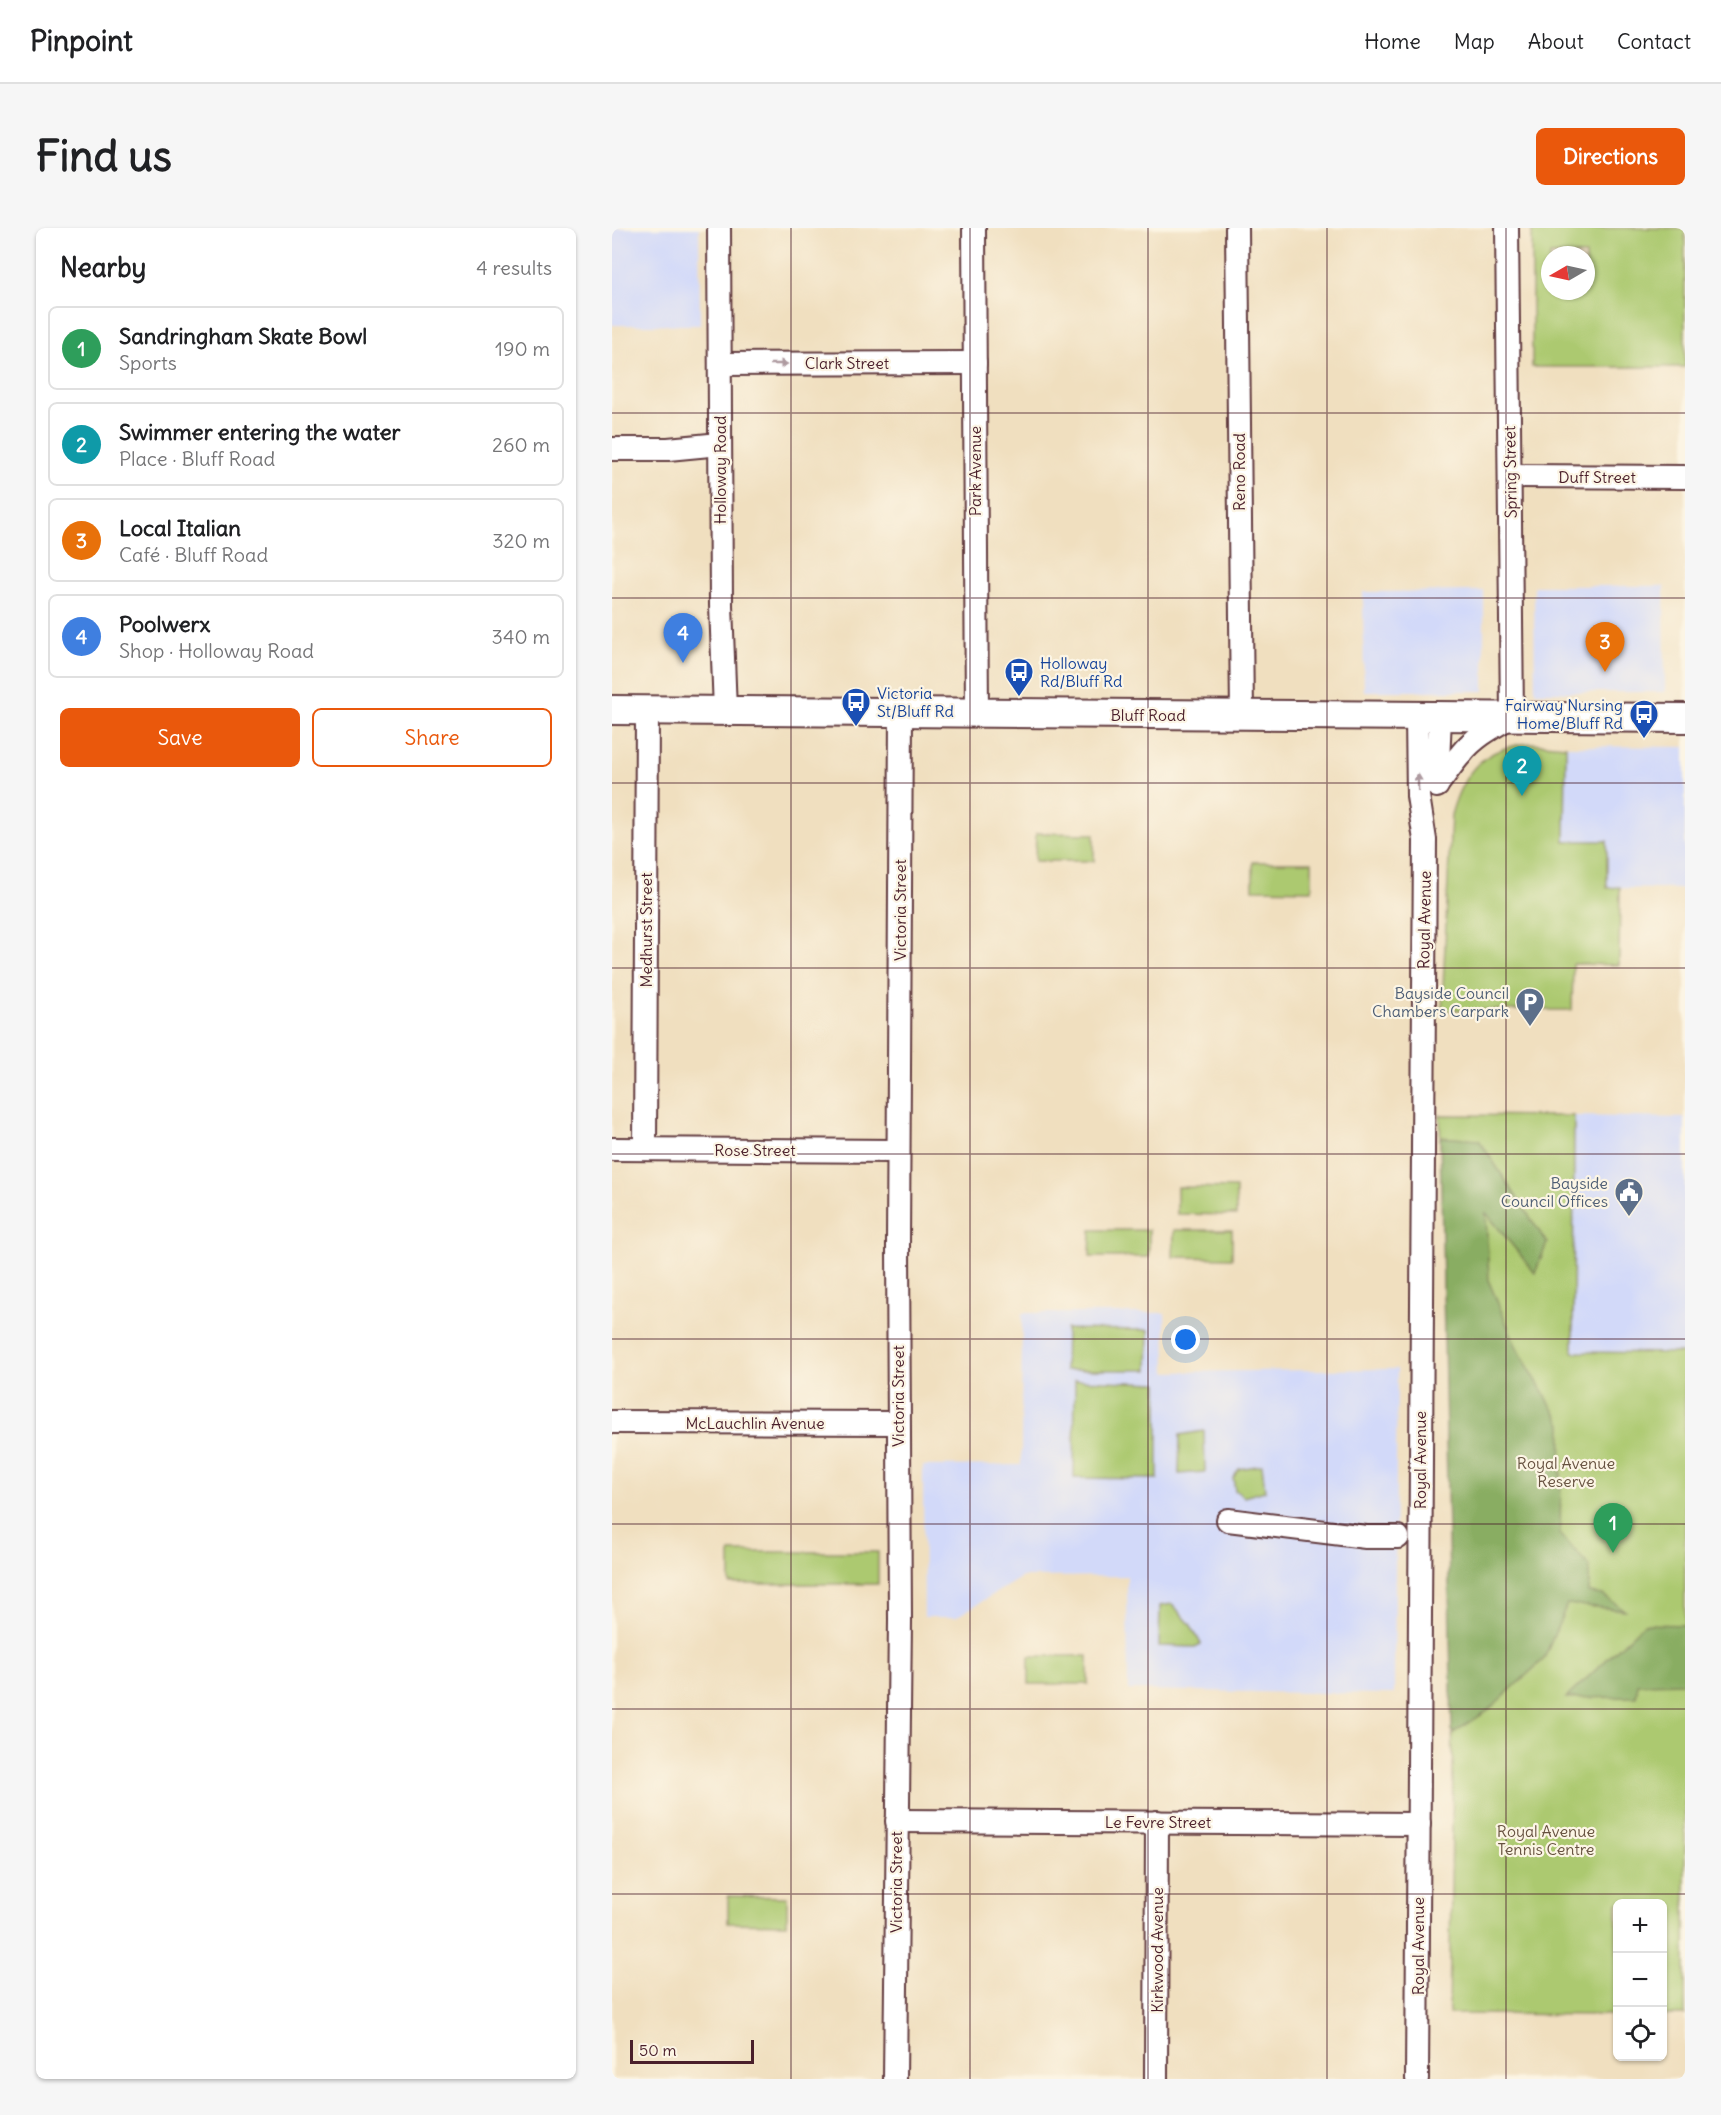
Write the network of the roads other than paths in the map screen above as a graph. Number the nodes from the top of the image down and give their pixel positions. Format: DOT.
graph roads {
  1 [pos="719,228"];
  2 [pos="974,228"];
  3 [pos="1237,228"];
  4 [pos="1507,228"];
  5 [pos="975,363"];
  6 [pos="720,364"];
  7 [pos="612,449"];
  8 [pos="720,450"];
  9 [pos="1510,476"];
  10 [pos="1685,477"];
  11 [pos="612,710"];
  12 [pos="647,711"];
  13 [pos="725,711"];
  14 [pos="901,713"];
  15 [pos="977,713"];
  16 [pos="1242,715"];
  17 [pos="1512,716"];
  18 [pos="1429,717"];
  19 [pos="1685,718"];
  20 [pos="1437,785"];
  21 [pos="1425,840"];
  22 [pos="612,1149"];
  23 [pos="645,1149"];
  24 [pos="898,1151"];
  25 [pos="612,1422"];
  26 [pos="898,1423"];
  27 [pos="1228,1520"];
  28 [pos="1398,1538"];
  29 [pos="897,1821"];
  30 [pos="1157,1822"];
  31 [pos="1419,1824"];
  32 [pos="895,2079"];
  33 [pos="1156,2079"];
  34 [pos="1417,2079"];
  1 -- 6 [label="street, Holloway Road"];
  2 -- 5 [label="street, Park Avenue"];
  3 -- 16 [label="street, Reno Road"];
  4 -- 9 [label="street, Spring Street"];
  6 -- 5 [label="street, Clark Street, one-way"];
  5 -- 15 [label="street, Park Avenue"];
  6 -- 8 [label="street, Holloway Road"];
  7 -- 8 [label="street"];
  8 -- 13 [label="street, Holloway Road"];
  9 -- 10 [label="street, Duff Street"];
  9 -- 17 [label="street, Spring Street"];
  11 -- 12 [label="main road, Bluff Road"];
  12 -- 13 [label="main road, Bluff Road"];
  12 -- 23 [label="street, Medhurst Street"];
  13 -- 14 [label="main road, Bluff Road"];
  14 -- 15 [label="main road, Bluff Road"];
  14 -- 24 [label="street, Victoria Street"];
  15 -- 16 [label="main road, Bluff Road"];
  16 -- 18 [label="main road, Bluff Road"];
  17 -- 18 [label="main road, Bluff Road"];
  17 -- 19 [label="main road, Bluff Road"];
  17 -- 20 [label="street"];
  18 -- 20 [label="street, Royal Avenue"];
  21 -- 18 [label="street, Royal Avenue, one-way"];
  20 -- 21 [label="street, Royal Avenue"];
  21 -- 31 [label="street, Royal Avenue"];
  22 -- 23 [label="street, Rose Street"];
  23 -- 24 [label="street, Rose Street"];
  24 -- 26 [label="street, Victoria Street"];
  25 -- 26 [label="street, McLauchlin Avenue"];
  26 -- 29 [label="street, Victoria Street"];
  27 -- 28 [label="street"];
  29 -- 30 [label="street, Le Fevre Street"];
  29 -- 32 [label="street, Victoria Street"];
  30 -- 31 [label="street, Le Fevre Street"];
  30 -- 33 [label="street, Kirkwood Avenue"];
  31 -- 34 [label="street, Royal Avenue"];
}
